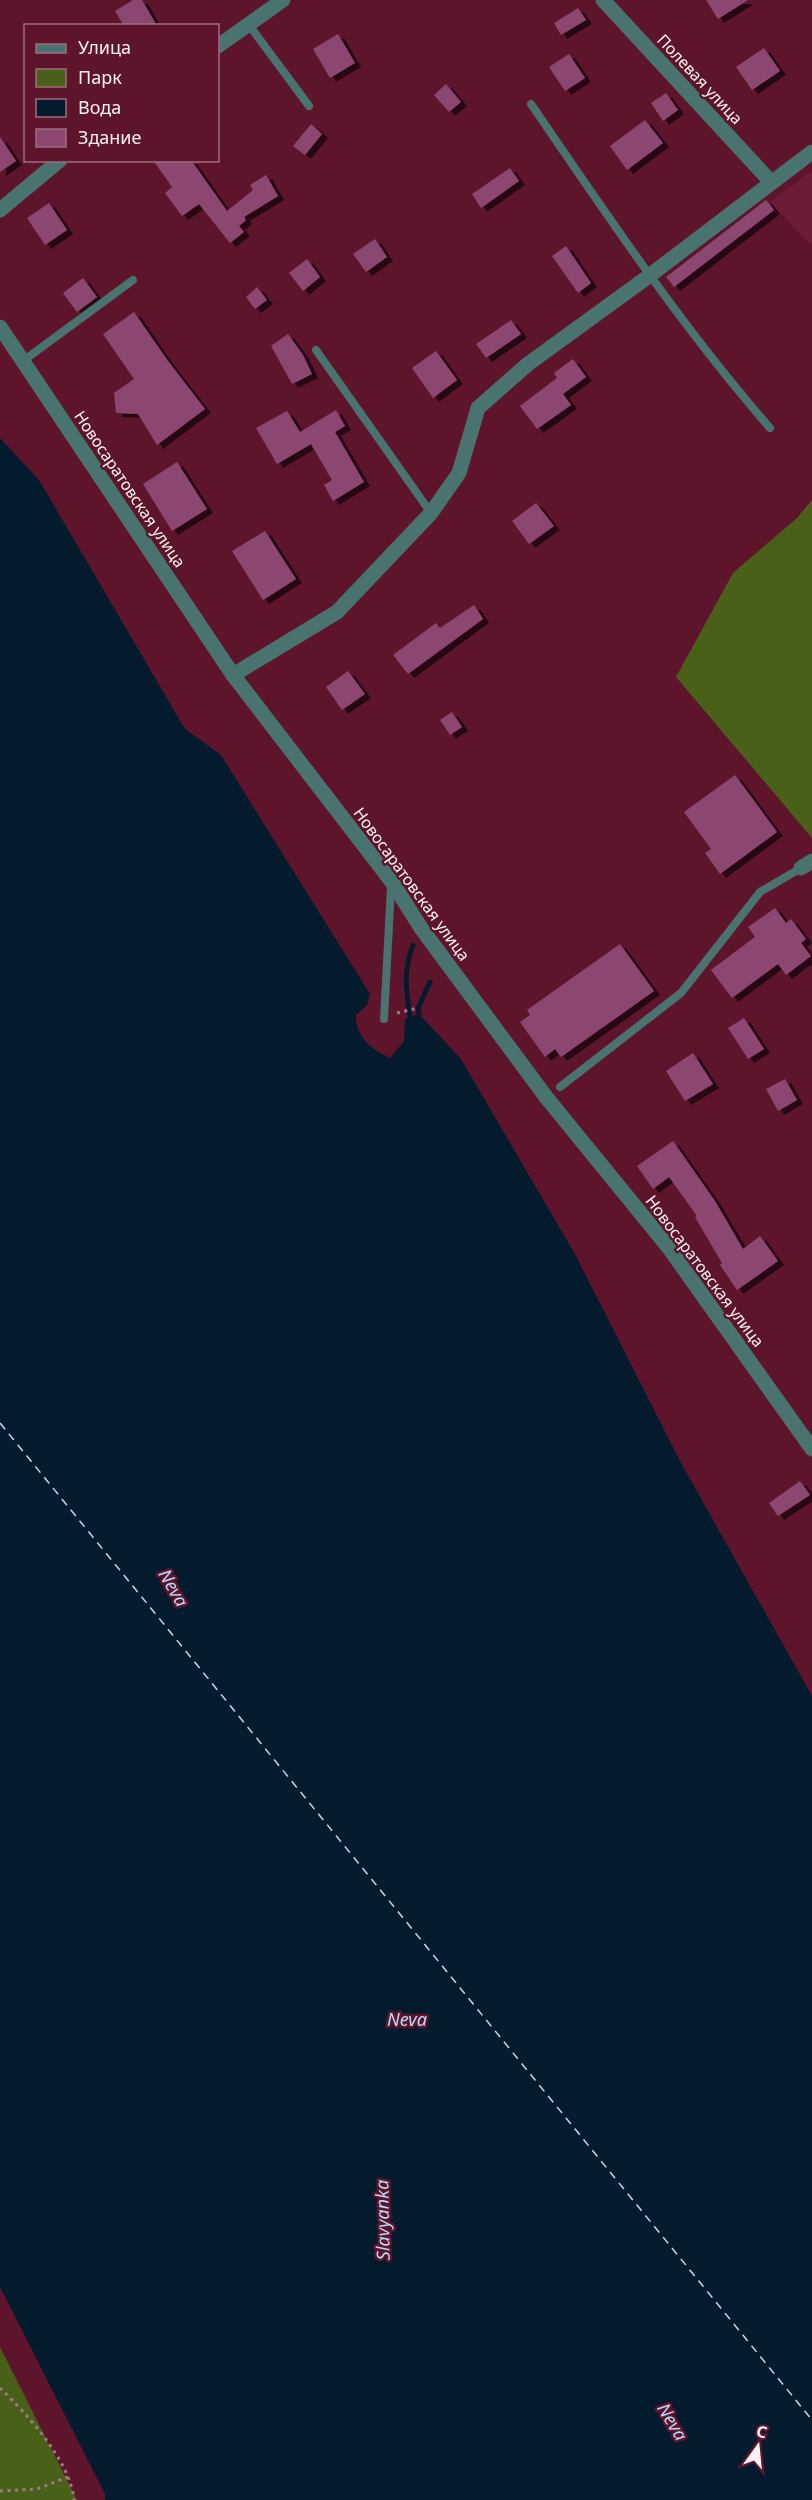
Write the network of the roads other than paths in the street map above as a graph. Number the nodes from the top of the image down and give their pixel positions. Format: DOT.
graph roads {
  1 [pos="283,0"];
  2 [pos="603,0"];
  3 [pos="249,25"];
  4 [pos="219,45"];
  5 [pos="531,105"];
  6 [pos="309,106"];
  7 [pos="812,152"];
  8 [pos="58,162"];
  9 [pos="771,182"];
  10 [pos="0,210"];
  11 [pos="649,276"];
  12 [pos="132,280"];
  13 [pos="0,327"];
  14 [pos="316,350"];
  15 [pos="23,361"];
  16 [pos="770,428"];
  17 [pos="431,513"];
  18 [pos="233,675"];
  19 [pos="806,865"];
  20 [pos="392,882"];
  21 [pos="384,1019"];
  22 [pos="560,1087"];
  23 [pos="812,1449"];
  1 -- 3 [label="street"];
  2 -- 9 [label="street, Полевая улица"];
  3 -- 4 [label="street"];
  3 -- 6 [label="lane"];
  5 -- 11 [label="lane"];
  7 -- 9 [label="street"];
  8 -- 10 [label="street"];
  9 -- 11 [label="street"];
  11 -- 16 [label="lane"];
  11 -- 17 [label="street"];
  12 -- 15 [label="lane"];
  13 -- 15 [label="street, Новосаратовская улица"];
  14 -- 17 [label="lane"];
  15 -- 18 [label="street, Новосаратовская улица"];
  17 -- 18 [label="street"];
  18 -- 20 [label="street, Новосаратовская улица"];
  19 -- 22 [label="lane"];
  20 -- 21 [label="lane"];
  20 -- 23 [label="street, Новосаратовская улица"];
}
